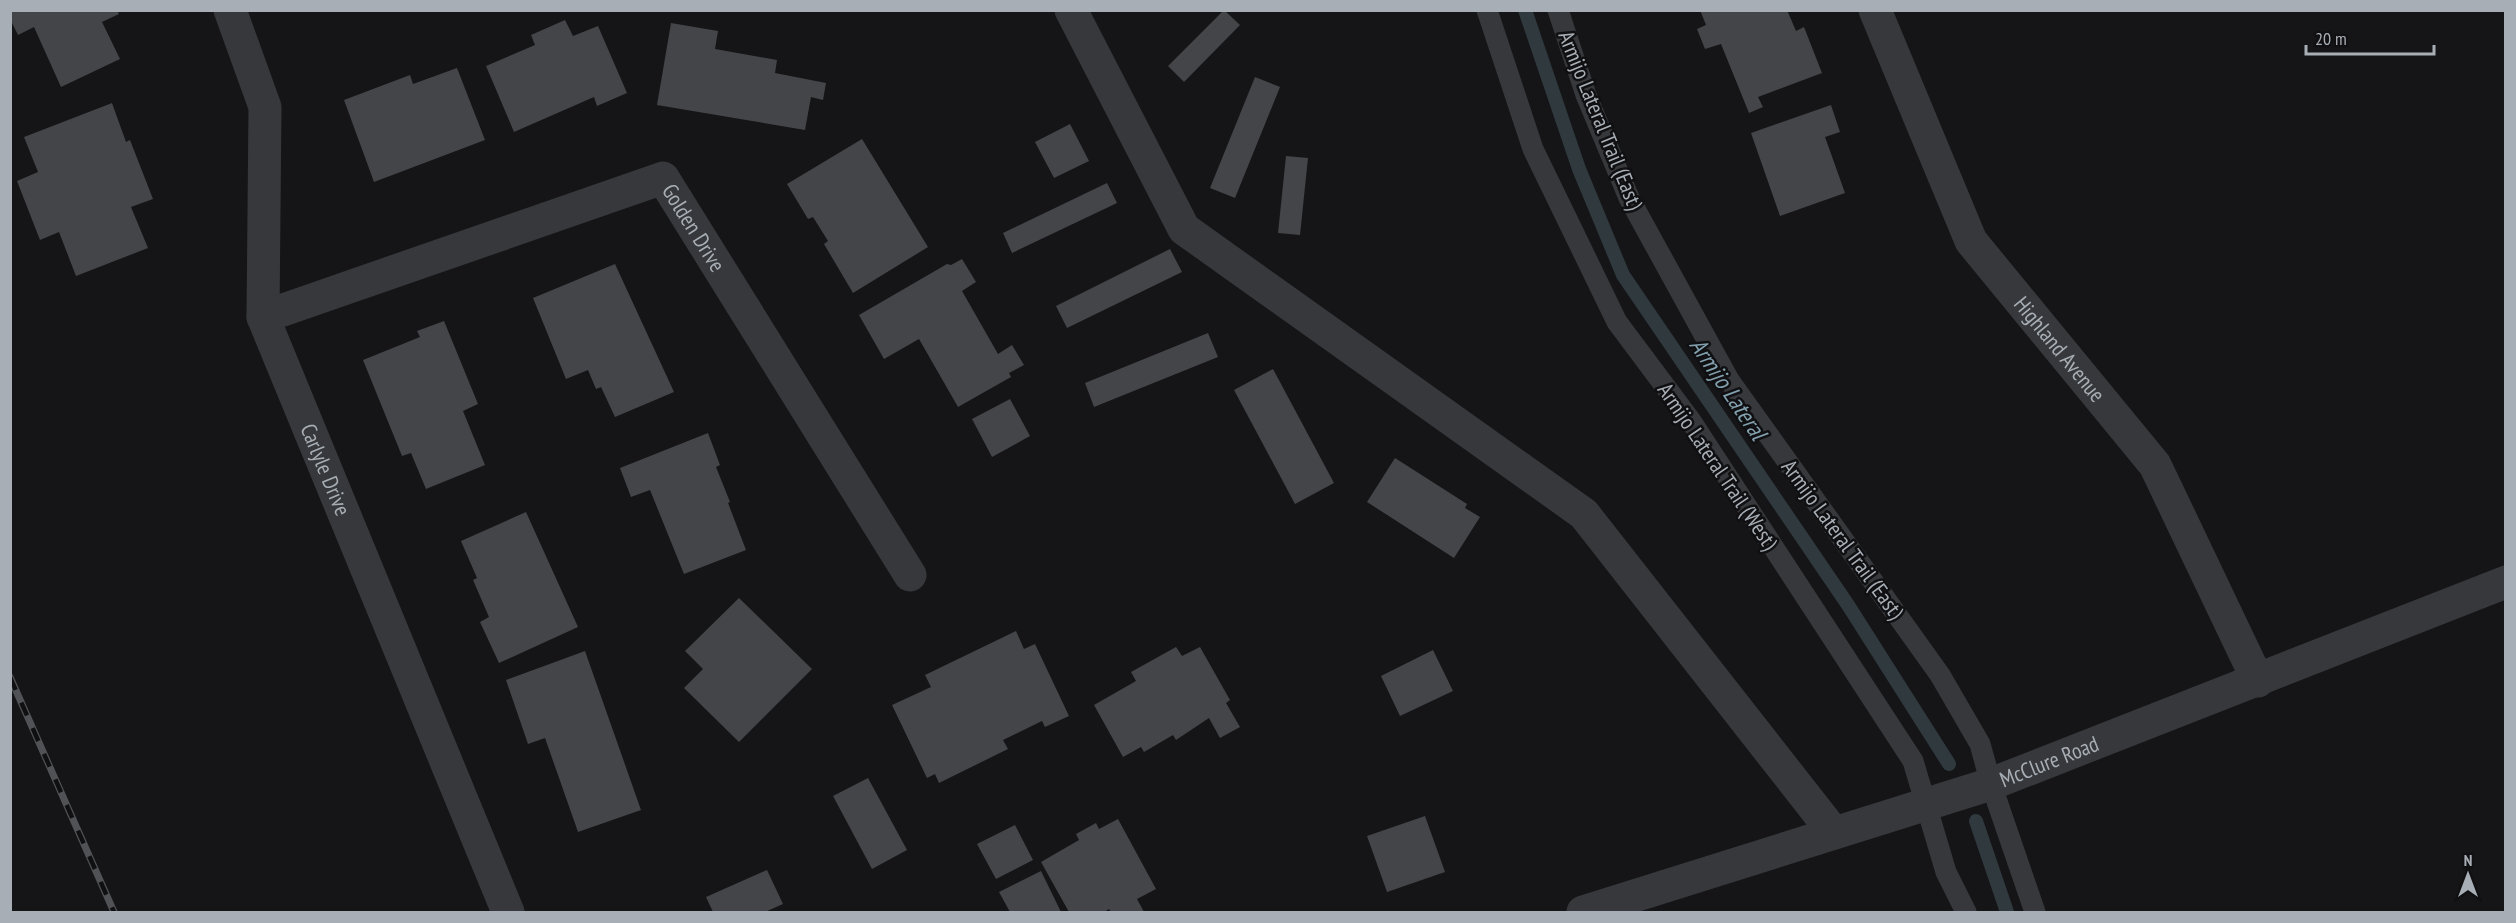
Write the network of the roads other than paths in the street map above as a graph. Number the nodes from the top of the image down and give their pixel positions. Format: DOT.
graph roads {
  1 [pos="230,10"];
  2 [pos="1071,10"];
  3 [pos="1487,10"];
  4 [pos="1558,10"];
  5 [pos="1875,10"];
  6 [pos="263,317"];
  7 [pos="910,576"];
  8 [pos="2505,582"];
  9 [pos="2258,681"];
  10 [pos="1990,784"];
  11 [pos="1927,806"];
  12 [pos="1834,833"];
  13 [pos="508,912"];
  14 [pos="1583,912"];
  15 [pos="1966,912"];
  16 [pos="2034,912"];
  1 -- 6 [label="street, Carlyle Drive"];
  2 -- 12 [label="street"];
  3 -- 11 [label="lane, Armijo Lateral Trail (West)"];
  4 -- 10 [label="lane, Armijo Lateral Trail (East)"];
  5 -- 9 [label="street, Highland Avenue"];
  6 -- 7 [label="street, Golden Drive"];
  6 -- 13 [label="street, Carlyle Drive"];
  8 -- 9 [label="street, McClure Road"];
  9 -- 10 [label="street, McClure Road"];
  10 -- 11 [label="street, McClure Road"];
  10 -- 16 [label="lane, Armijo Lateral Trail (East)"];
  11 -- 12 [label="street, McClure Road"];
  11 -- 15 [label="lane, Armijo Lateral Trail (West)"];
  12 -- 14 [label="street, McClure Road"];
}
